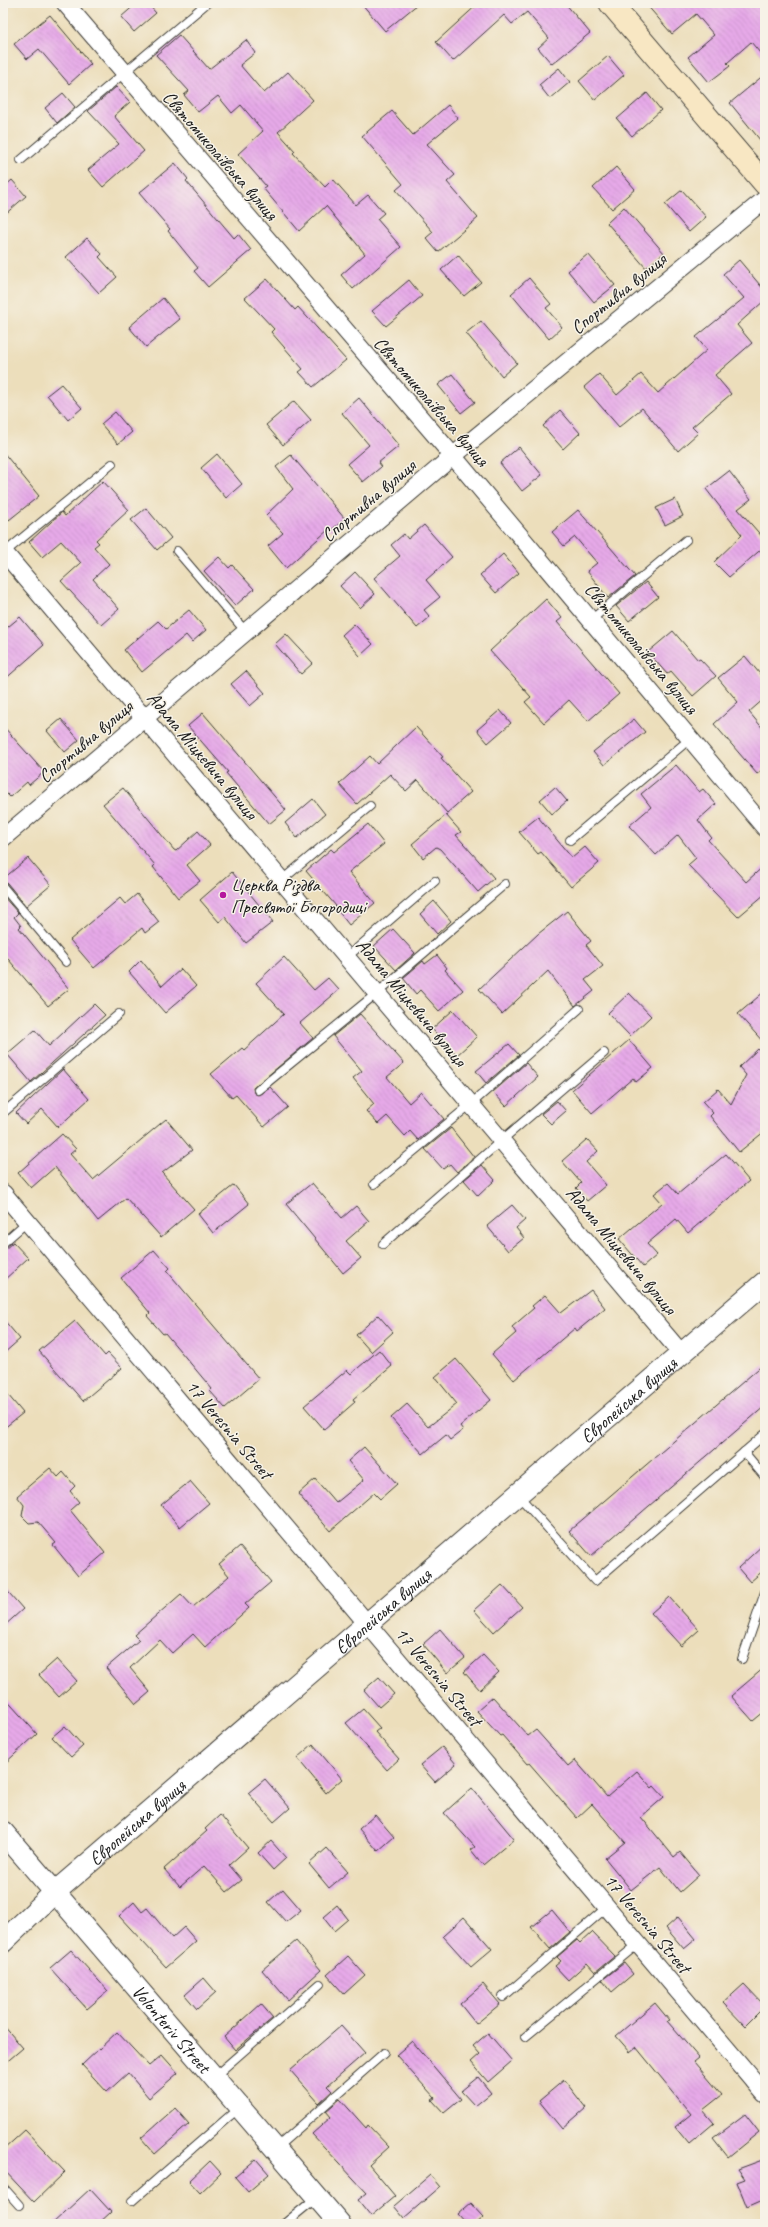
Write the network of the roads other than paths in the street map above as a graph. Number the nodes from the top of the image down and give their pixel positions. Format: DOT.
graph roads {
  1 [pos="65,3"];
  2 [pos="207,3"];
  3 [pos="610,3"];
  4 [pos="123,73"];
  5 [pos="21,160"];
  6 [pos="765,184"];
  7 [pos="765,199"];
  8 [pos="453,456"];
  9 [pos="112,464"];
  10 [pos="686,540"];
  11 [pos="177,551"];
  12 [pos="3,552"];
  13 [pos="591,620"];
  14 [pos="246,632"];
  15 [pos="145,718"];
  16 [pos="690,738"];
  17 [pos="370,806"];
  18 [pos="765,828"];
  19 [pos="3,838"];
  20 [pos="570,840"];
  21 [pos="282,880"];
  22 [pos="435,881"];
  23 [pos="505,884"];
  24 [pos="3,887"];
  25 [pos="347,957"];
  26 [pos="66,962"];
  27 [pos="377,993"];
  28 [pos="579,1009"];
  29 [pos="119,1014"];
  30 [pos="604,1053"];
  31 [pos="258,1090"];
  32 [pos="471,1104"];
  33 [pos="3,1113"];
  34 [pos="502,1140"];
  35 [pos="374,1184"];
  36 [pos="3,1193"];
  37 [pos="27,1222"];
  38 [pos="3,1243"];
  39 [pos="382,1244"];
  40 [pos="765,1282"];
  41 [pos="681,1352"];
  42 [pos="765,1434"];
  43 [pos="744,1452"];
  44 [pos="765,1477"];
  45 [pos="518,1494"];
  46 [pos="765,1592"];
  47 [pos="368,1624"];
  48 [pos="742,1658"];
  49 [pos="3,1832"];
  50 [pos="55,1892"];
  51 [pos="607,1907"];
  52 [pos="3,1942"];
  53 [pos="638,1944"];
  54 [pos="320,1984"];
  55 [pos="503,1997"];
  56 [pos="525,2037"];
  57 [pos="384,2053"];
  58 [pos="215,2076"];
  59 [pos="765,2094"];
  60 [pos="240,2107"];
  61 [pos="276,2148"];
  62 [pos="3,2187"];
  63 [pos="317,2197"];
  64 [pos="132,2201"];
  65 [pos="19,2204"];
  66 [pos="284,2224"];
  67 [pos="340,2224"];
  1 -- 4 [label="street, Святомиколаївська вулиця"];
  2 -- 4 [label="lane"];
  3 -- 6 [label="main road"];
  4 -- 5 [label="lane"];
  4 -- 8 [label="street, Святомиколаївська вулиця"];
  7 -- 8 [label="street, Спортивна вулиця"];
  8 -- 13 [label="street, Святомиколаївська вулиця"];
  8 -- 14 [label="street, Спортивна вулиця"];
  9 -- 12 [label="lane"];
  10 -- 13 [label="lane"];
  11 -- 14 [label="lane"];
  12 -- 15 [label="street, Адама Міцкевича вулиця"];
  13 -- 16 [label="street, Святомиколаївська вулиця"];
  14 -- 15 [label="street, Спортивна вулиця"];
  15 -- 19 [label="street, Спортивна вулиця"];
  15 -- 21 [label="street, Адама Міцкевича вулиця"];
  16 -- 18 [label="street, Святомиколаївська вулиця"];
  16 -- 20 [label="lane"];
  17 -- 21 [label="lane"];
  21 -- 25 [label="street, Адама Міцкевича вулиця"];
  22 -- 25 [label="lane"];
  23 -- 27 [label="lane"];
  24 -- 26 [label="lane"];
  25 -- 27 [label="street, Адама Міцкевича вулиця"];
  27 -- 31 [label="lane"];
  27 -- 32 [label="street, Адама Міцкевича вулиця"];
  28 -- 32 [label="lane"];
  29 -- 33 [label="lane"];
  30 -- 34 [label="lane"];
  32 -- 34 [label="street, Адама Міцкевича вулиця"];
  32 -- 35 [label="lane"];
  34 -- 39 [label="lane"];
  34 -- 41 [label="street, Адама Міцкевича вулиця"];
  36 -- 37 [label="street, 17 Veresnia Street"];
  37 -- 38 [label="lane"];
  37 -- 47 [label="street, 17 Veresnia Street"];
  40 -- 41 [label="street, Європейська вулиця"];
  41 -- 45 [label="street, Європейська вулиця"];
  42 -- 43 [label="lane"];
  43 -- 44 [label="lane"];
  43 -- 45 [label="lane"];
  45 -- 47 [label="street, Європейська вулиця"];
  46 -- 48 [label="lane"];
  47 -- 50 [label="street, Європейська вулиця"];
  47 -- 51 [label="street, 17 Veresnia Street"];
  49 -- 50 [label="street, Volonteriv Street"];
  50 -- 52 [label="street, Європейська вулиця"];
  50 -- 58 [label="street, Volonteriv Street"];
  51 -- 53 [label="street, 17 Veresnia Street"];
  51 -- 55 [label="lane"];
  53 -- 56 [label="lane"];
  53 -- 59 [label="street, 17 Veresnia Street"];
  54 -- 58 [label="lane"];
  57 -- 61 [label="lane"];
  58 -- 60 [label="street, Volonteriv Street"];
  60 -- 61 [label="street, Volonteriv Street"];
  60 -- 64 [label="lane"];
  61 -- 63 [label="street, Volonteriv Street"];
  62 -- 65 [label="lane"];
  63 -- 66 [label="lane"];
  63 -- 67 [label="street, Volonteriv Street"];
}
